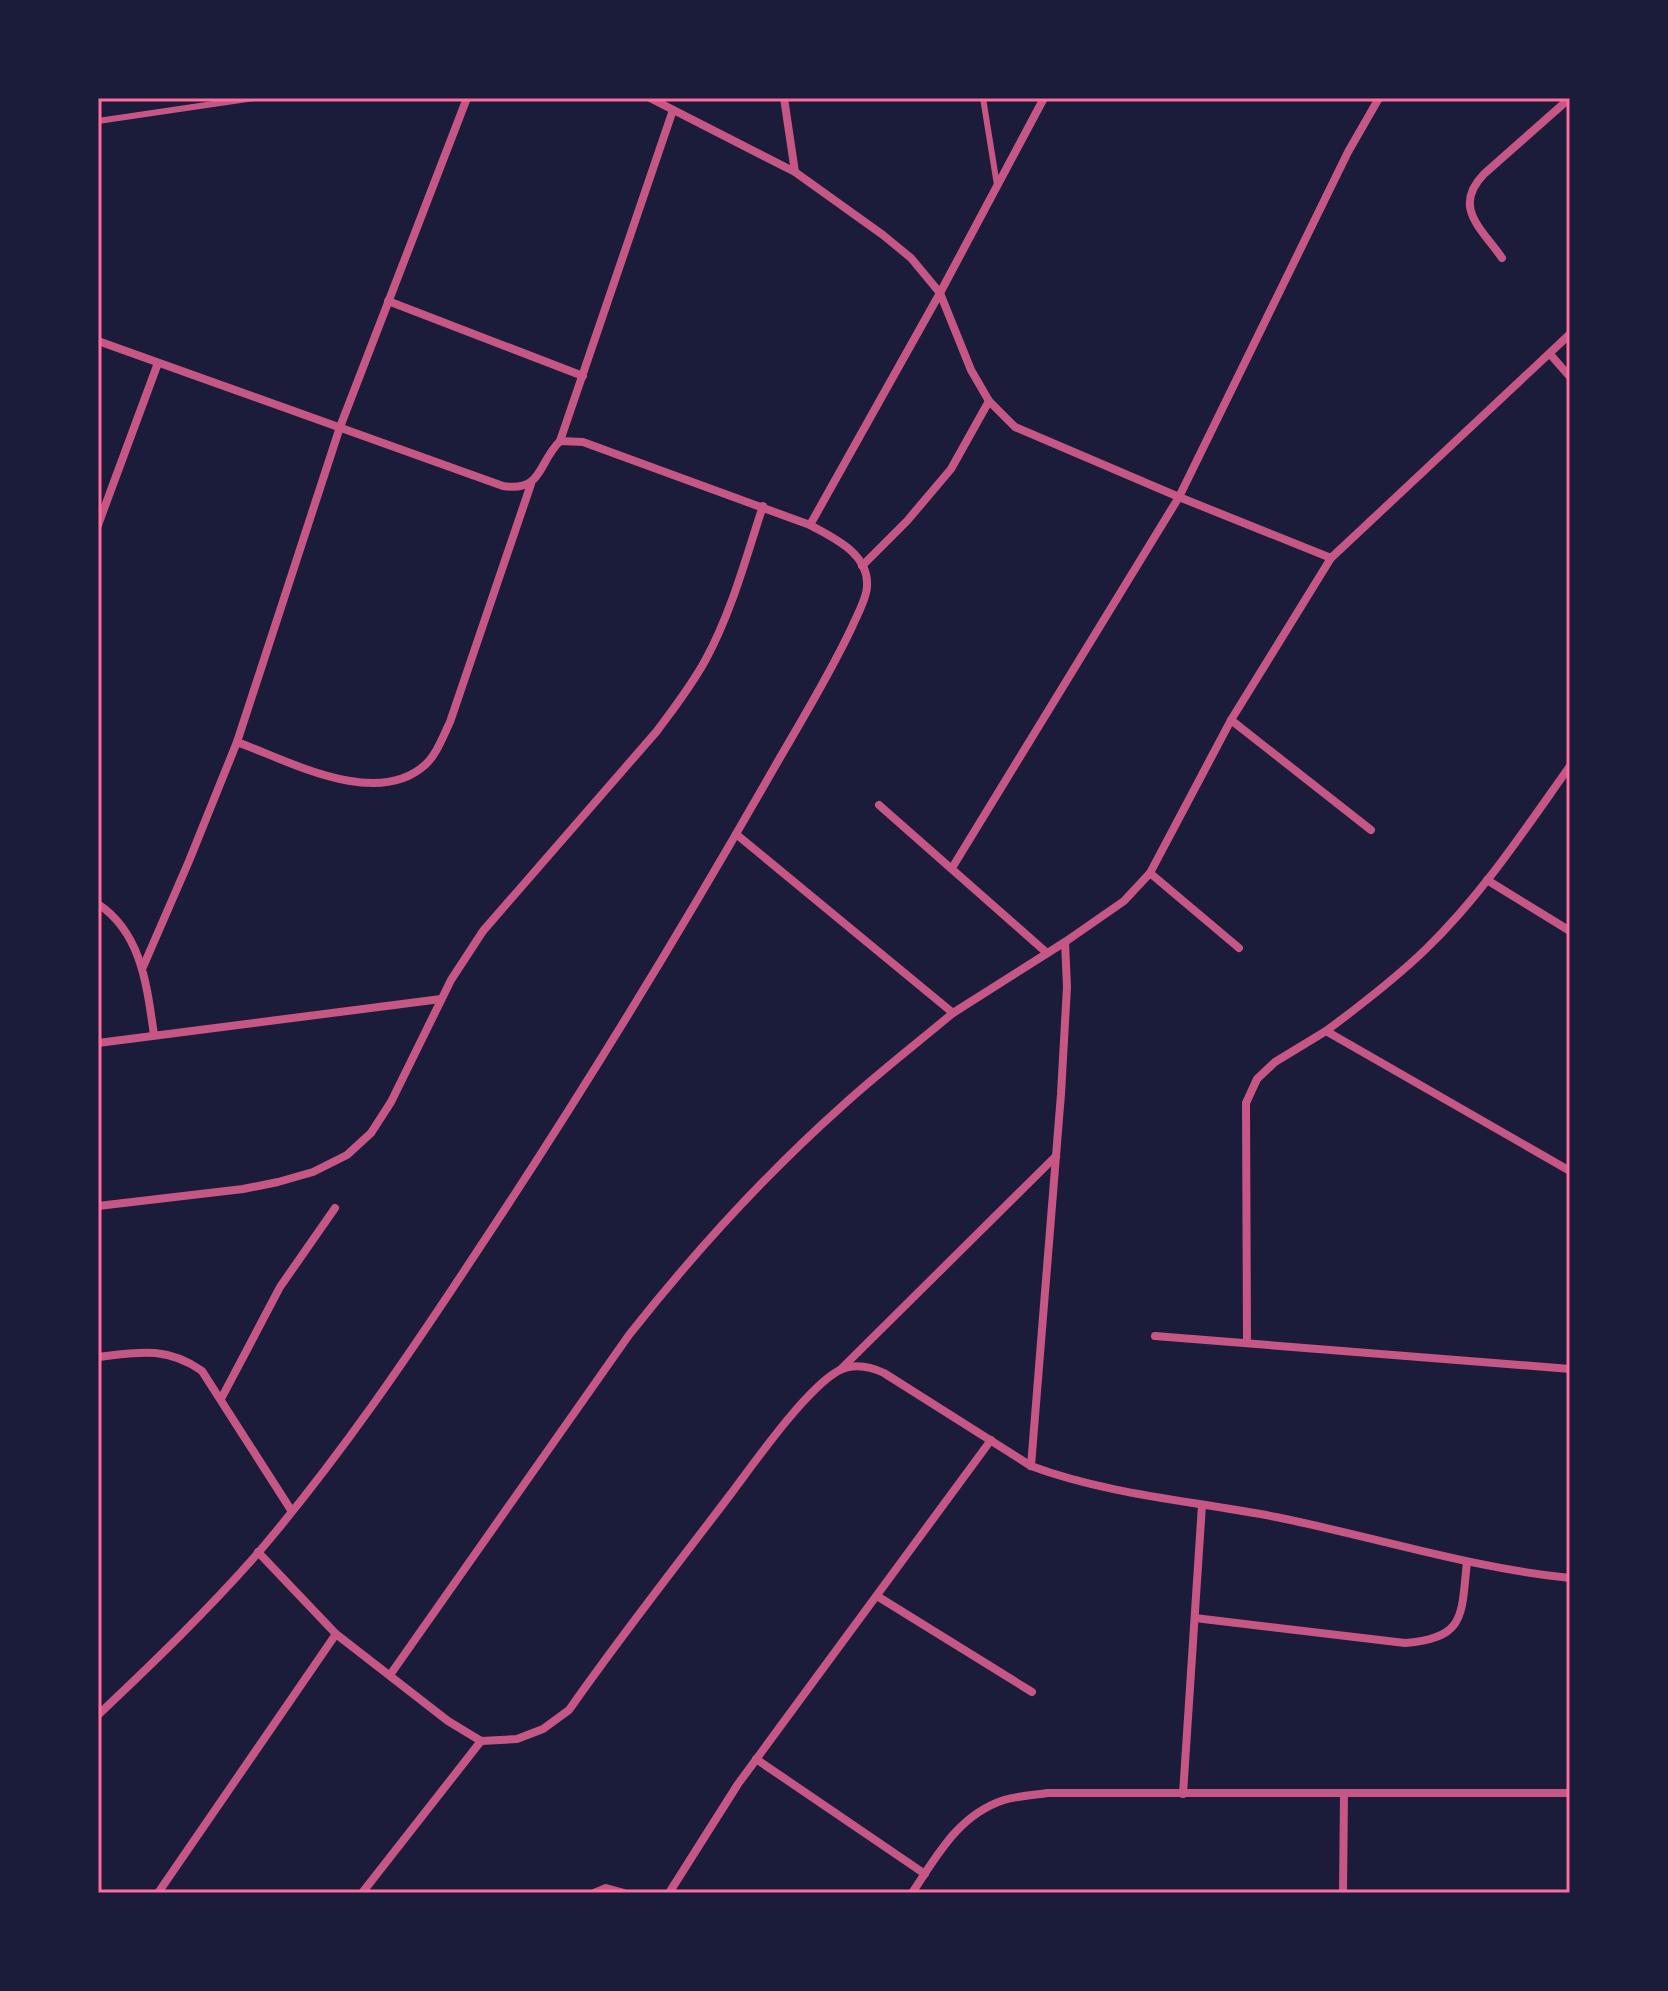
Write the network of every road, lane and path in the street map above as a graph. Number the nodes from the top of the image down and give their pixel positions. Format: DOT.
graph roads {
  1 [pos="254,98"];
  2 [pos="467,98"];
  3 [pos="650,98"];
  4 [pos="784,98"];
  5 [pos="983,98"];
  6 [pos="1044,98"];
  7 [pos="1379,98"];
  8 [pos="1570,98"];
  9 [pos="673,110"];
  10 [pos="98,121"];
  11 [pos="795,172"];
  12 [pos="997,185"];
  13 [pos="1502,258"];
  14 [pos="940,293"];
  15 [pos="388,301"];
  16 [pos="1570,334"];
  17 [pos="98,341"];
  18 [pos="1550,354"];
  19 [pos="158,363"];
  20 [pos="583,376"];
  21 [pos="1570,377"];
  22 [pos="989,401"];
  23 [pos="340,427"];
  24 [pos="560,441"];
  25 [pos="531,484"];
  26 [pos="1179,497"];
  27 [pos="763,506"];
  28 [pos="98,525"];
  29 [pos="810,525"];
  30 [pos="1331,558"];
  31 [pos="862,566"];
  32 [pos="1231,720"];
  33 [pos="237,742"];
  34 [pos="1570,766"];
  35 [pos="879,805"];
  36 [pos="1371,830"];
  37 [pos="736,834"];
  38 [pos="952,868"];
  39 [pos="1150,873"];
  40 [pos="1487,880"];
  41 [pos="98,904"];
  42 [pos="1570,931"];
  43 [pos="1065,942"];
  44 [pos="1239,948"];
  45 [pos="1047,953"];
  46 [pos="143,967"];
  47 [pos="441,999"];
  48 [pos="953,1013"];
  49 [pos="1326,1031"];
  50 [pos="154,1035"];
  51 [pos="98,1043"];
  52 [pos="1056,1156"];
  53 [pos="1570,1171"];
  54 [pos="98,1206"];
  55 [pos="335,1208"];
  56 [pos="1155,1336"];
  57 [pos="1247,1343"];
  58 [pos="98,1357"];
  59 [pos="1570,1369"];
  60 [pos="840,1370"];
  61 [pos="221,1399"];
  62 [pos="991,1440"];
  63 [pos="1031,1466"];
  64 [pos="1202,1505"];
  65 [pos="291,1510"];
  66 [pos="258,1552"];
  67 [pos="1467,1562"];
  68 [pos="1570,1578"];
  69 [pos="877,1596"];
  70 [pos="1195,1618"];
  71 [pos="336,1634"];
  72 [pos="390,1675"];
  73 [pos="1032,1692"];
  74 [pos="98,1715"];
  75 [pos="481,1741"];
  76 [pos="756,1759"];
  77 [pos="1570,1793"];
  78 [pos="1183,1794"];
  79 [pos="1344,1794"];
  80 [pos="925,1874"];
  81 [pos="158,1893"];
  82 [pos="362,1893"];
  83 [pos="594,1893"];
  84 [pos="624,1893"];
  85 [pos="669,1893"];
  86 [pos="912,1893"];
  87 [pos="1343,1893"];
  1 -- 10 [label="lane"];
  2 -- 15 [label="street"];
  3 -- 9 [label="street"];
  4 -- 11 [label="street"];
  5 -- 12 [label="lane"];
  6 -- 12 [label="street"];
  7 -- 26 [label="street"];
  8 -- 13 [label="street"];
  9 -- 11 [label="street"];
  9 -- 20 [label="street"];
  11 -- 14 [label="street"];
  12 -- 14 [label="street"];
  14 -- 22 [label="street"];
  14 -- 29 [label="street"];
  15 -- 20 [label="street"];
  15 -- 23 [label="street"];
  16 -- 18 [label="street"];
  17 -- 19 [label="street"];
  18 -- 21 [label="street"];
  18 -- 30 [label="street"];
  19 -- 23 [label="street"];
  19 -- 28 [label="street"];
  20 -- 24 [label="street"];
  22 -- 26 [label="street"];
  22 -- 31 [label="street"];
  23 -- 25 [label="street"];
  23 -- 33 [label="street"];
  24 -- 25 [label="street"];
  24 -- 27 [label="street"];
  25 -- 33 [label="street"];
  26 -- 30 [label="street"];
  26 -- 38 [label="street"];
  27 -- 29 [label="street"];
  27 -- 47 [label="street"];
  29 -- 31 [label="street"];
  30 -- 32 [label="street"];
  31 -- 37 [label="street"];
  32 -- 36 [label="street"];
  32 -- 39 [label="street"];
  33 -- 46 [label="street"];
  34 -- 40 [label="street"];
  35 -- 38 [label="street"];
  37 -- 48 [label="street"];
  37 -- 65 [label="street"];
  38 -- 45 [label="street"];
  39 -- 43 [label="street"];
  39 -- 44 [label="street"];
  40 -- 42 [label="street"];
  40 -- 49 [label="street"];
  41 -- 46 [label="street"];
  43 -- 45 [label="street"];
  43 -- 52 [label="street"];
  45 -- 48 [label="street"];
  46 -- 50 [label="street"];
  47 -- 50 [label="street"];
  47 -- 54 [label="street"];
  48 -- 72 [label="street"];
  49 -- 53 [label="street"];
  49 -- 57 [label="street"];
  50 -- 51 [label="street"];
  52 -- 60 [label="street"];
  52 -- 63 [label="street"];
  55 -- 61 [label="street"];
  56 -- 57 [label="street"];
  57 -- 59 [label="street"];
  58 -- 61 [label="street"];
  60 -- 62 [label="street"];
  60 -- 75 [label="street"];
  61 -- 65 [label="street"];
  62 -- 63 [label="street"];
  62 -- 69 [label="street"];
  63 -- 64 [label="street"];
  64 -- 67 [label="street"];
  64 -- 70 [label="street"];
  65 -- 66 [label="street"];
  66 -- 71 [label="street"];
  66 -- 74 [label="street"];
  67 -- 68 [label="street"];
  67 -- 70 [label="street"];
  69 -- 73 [label="street"];
  69 -- 76 [label="street"];
  70 -- 78 [label="street"];
  71 -- 72 [label="street"];
  71 -- 81 [label="street"];
  72 -- 75 [label="street"];
  75 -- 82 [label="street"];
  76 -- 80 [label="street"];
  76 -- 85 [label="street"];
  77 -- 79 [label="street"];
  78 -- 79 [label="street"];
  78 -- 80 [label="street"];
  79 -- 87 [label="street"];
  80 -- 86 [label="street"];
  83 -- 84 [label="street"];
}
